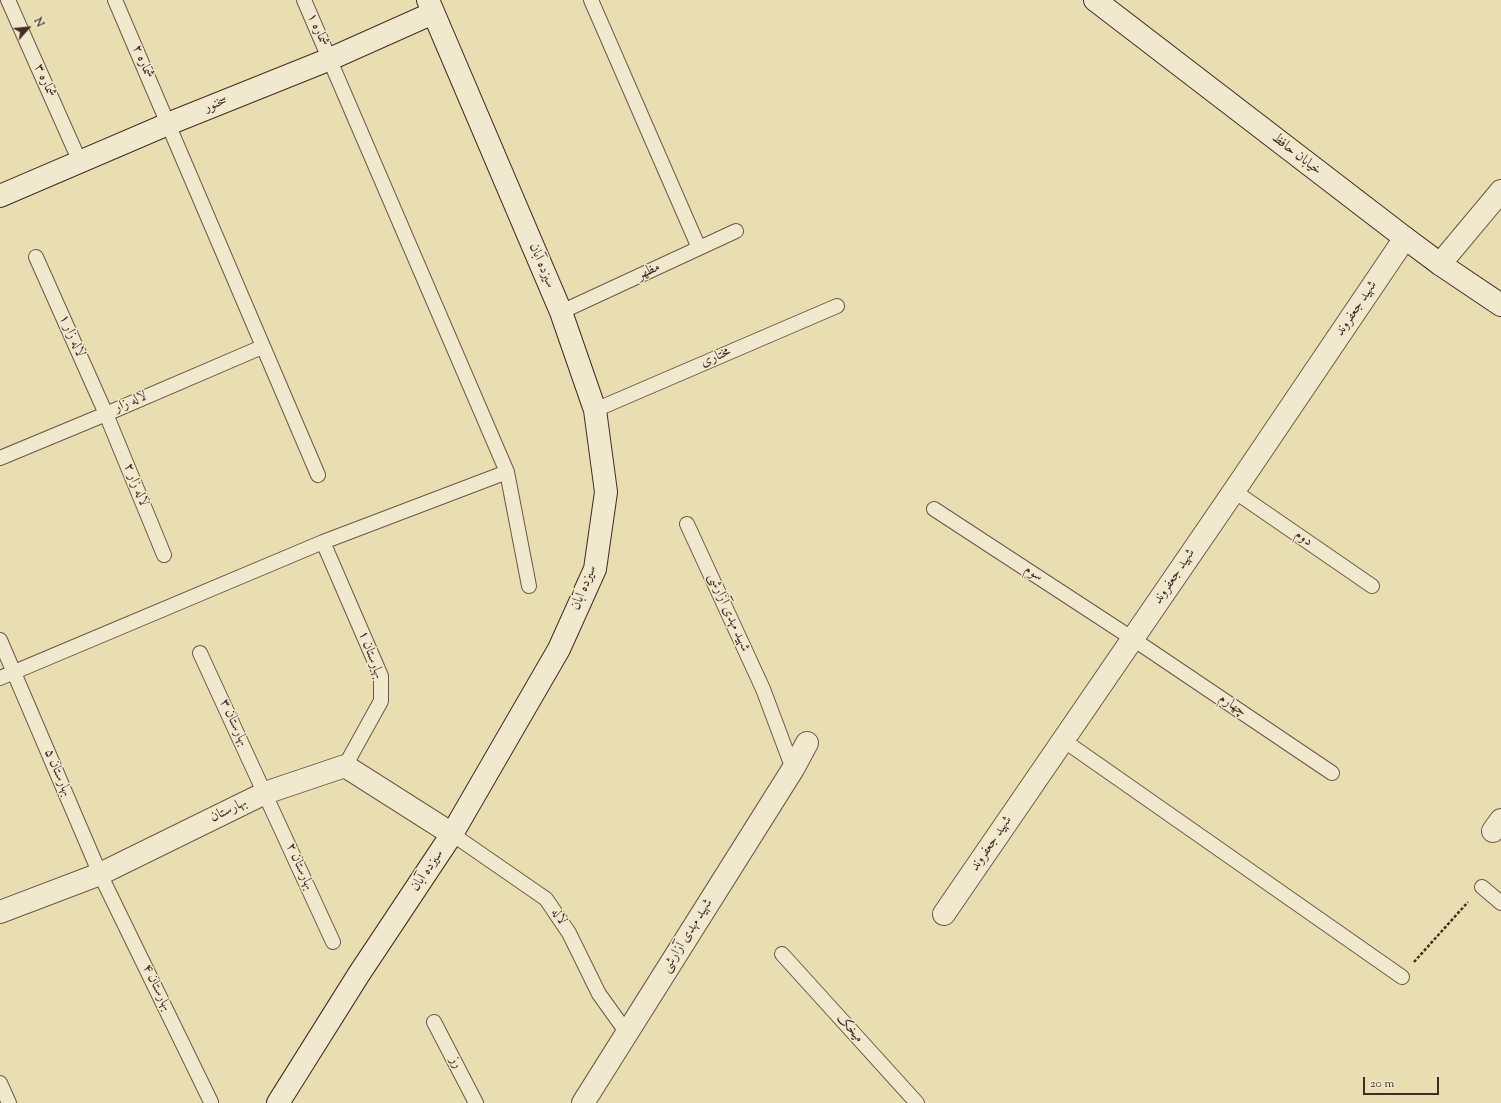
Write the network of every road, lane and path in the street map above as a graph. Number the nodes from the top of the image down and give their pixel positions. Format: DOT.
graph roads {
  1 [pos="8,0"];
  2 [pos="115,0"];
  3 [pos="304,0"];
  4 [pos="591,0"];
  5 [pos="1095,0"];
  6 [pos="430,6"];
  7 [pos="330,59"];
  8 [pos="168,124"];
  9 [pos="80,162"];
  10 [pos="1501,191"];
  11 [pos="0,196"];
  12 [pos="736,231"];
  13 [pos="1405,238"];
  14 [pos="700,248"];
  15 [pos="36,257"];
  16 [pos="1440,264"];
  17 [pos="837,306"];
  18 [pos="1501,306"];
  19 [pos="561,312"];
  20 [pos="262,347"];
  21 [pos="595,410"];
  22 [pos="106,414"];
  23 [pos="0,458"];
  24 [pos="507,472"];
  25 [pos="318,475"];
  26 [pos="1234,491"];
  27 [pos="934,509"];
  28 [pos="687,524"];
  29 [pos="323,542"];
  30 [pos="164,555"];
  31 [pos="529,586"];
  32 [pos="1372,586"];
  33 [pos="1133,639"];
  34 [pos="0,640"];
  35 [pos="200,653"];
  36 [pos="14,672"];
  37 [pos="0,678"];
  38 [pos="1063,740"];
  39 [pos="807,743"];
  40 [pos="345,766"];
  41 [pos="793,769"];
  42 [pos="1332,773"];
  43 [pos="265,793"];
  44 [pos="452,834"];
  45 [pos="100,874"];
  46 [pos="1482,887"];
  47 [pos="1501,903"];
  48 [pos="0,912"];
  49 [pos="944,914"];
  50 [pos="333,942"];
  51 [pos="782,954"];
  52 [pos="1402,977"];
  53 [pos="434,1022"];
  54 [pos="627,1033"];
  55 [pos="0,1083"];
  56 [pos="588,1101"];
  57 [pos="211,1102"];
  58 [pos="9,1103"];
  59 [pos="278,1103"];
  60 [pos="476,1103"];
  61 [pos="917,1103"];
  1 -- 9 [label="lane, شماره ۳"];
  2 -- 8 [label="lane, شماره ۲"];
  3 -- 7 [label="lane, شماره ۱"];
  4 -- 14 [label="lane"];
  5 -- 13 [label="street, خیابان حافظ"];
  6 -- 7 [label="street, سخنور"];
  6 -- 19 [label="street, سیزده آبان"];
  7 -- 8 [label="street, سخنور"];
  7 -- 24 [label="lane, شماره ۱"];
  8 -- 9 [label="street, سخنور"];
  8 -- 20 [label="lane, شماره ۲"];
  9 -- 11 [label="street, سخنور"];
  10 -- 16 [label="street"];
  12 -- 14 [label="lane, مظهر"];
  13 -- 16 [label="street, خیابان حافظ"];
  13 -- 26 [label="street, شهید جعفروند"];
  14 -- 19 [label="lane, مظهر"];
  15 -- 22 [label="lane, لاله زار ۱"];
  16 -- 18 [label="street, خیابان حافظ"];
  17 -- 21 [label="lane, مختاری"];
  19 -- 21 [label="street, سیزده آبان"];
  20 -- 22 [label="lane, لاله زار"];
  20 -- 25 [label="lane, شماره ۲"];
  21 -- 44 [label="street, سیزده آبان"];
  22 -- 23 [label="lane, لاله زار"];
  22 -- 30 [label="lane, لاله زار ۲"];
  24 -- 29 [label="lane"];
  24 -- 31 [label="lane, شماره ۱"];
  26 -- 32 [label="lane, دوم"];
  26 -- 33 [label="street, شهید جعفروند"];
  27 -- 33 [label="lane, سوم"];
  28 -- 41 [label="lane, شهید مهدی آزارشی"];
  29 -- 36 [label="lane"];
  29 -- 40 [label="lane, بهارستان ۱"];
  33 -- 38 [label="street, شهید جعفروند"];
  33 -- 42 [label="lane, چهارم"];
  34 -- 36 [label="lane, بهارستان ۵"];
  35 -- 43 [label="lane, بهارستان ۳"];
  36 -- 37 [label="lane"];
  36 -- 45 [label="lane, بهارستان ۵"];
  38 -- 49 [label="street, شهید جعفروند"];
  38 -- 52 [label="lane"];
  39 -- 41 [label="street, شهید مهدی آزارشی"];
  40 -- 43 [label="street, بهارستان"];
  40 -- 44 [label="street"];
  41 -- 54 [label="street, شهید مهدی آزارشی"];
  43 -- 45 [label="street, بهارستان"];
  43 -- 50 [label="lane, بهارستان ۲"];
  44 -- 54 [label="lane, لاله"];
  44 -- 59 [label="street, سیزده آبان"];
  45 -- 48 [label="street, بهارستان"];
  45 -- 57 [label="lane, بهارستان ۴"];
  46 -- 47 [label="lane"];
  46 -- 52 [label="path"];
  51 -- 61 [label="lane, میخک"];
  53 -- 60 [label="lane, رز"];
  54 -- 56 [label="street, شهید مهدی آزارشی"];
  55 -- 58 [label="lane"];
}
